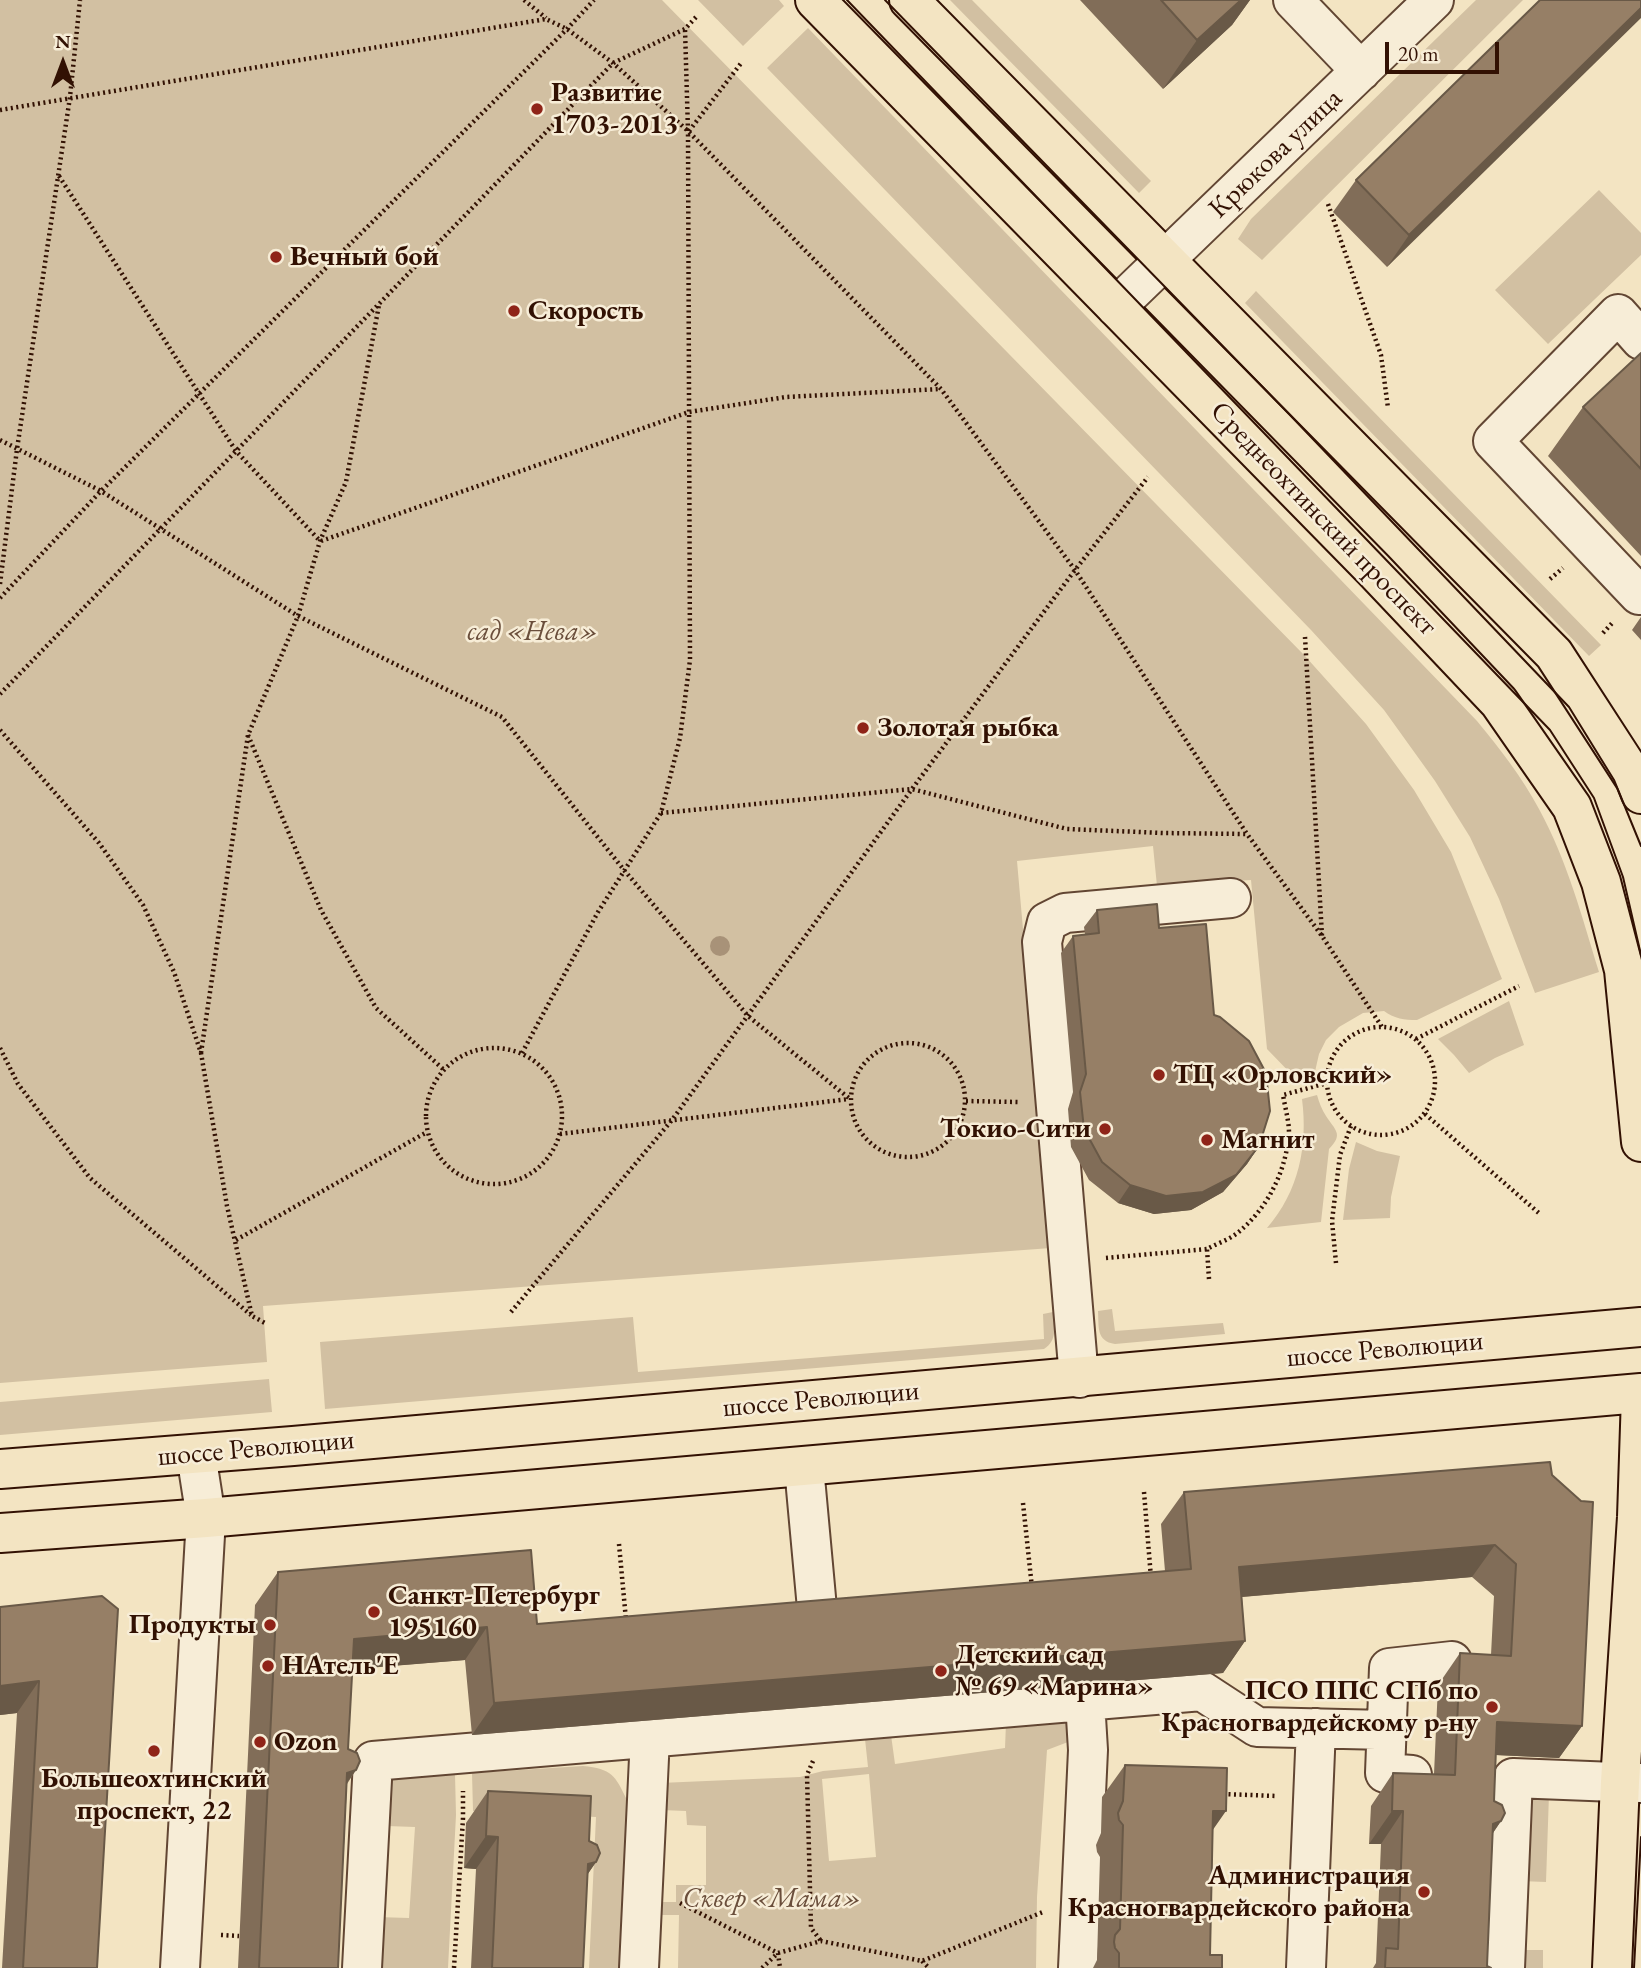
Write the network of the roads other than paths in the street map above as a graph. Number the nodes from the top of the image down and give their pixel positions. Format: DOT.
graph roads {
  1 [pos="815,0"];
  2 [pos="909,0"];
  3 [pos="1293,0"];
  4 [pos="1434,0"];
  5 [pos="1362,71"];
  6 [pos="1165,260"];
  7 [pos="1116,307"];
  8 [pos="1641,341"];
  9 [pos="1639,595"];
  10 [pos="1641,794"];
  11 [pos="1231,898"];
  12 [pos="1641,1142"];
  13 [pos="1641,1327"];
  14 [pos="1079,1378"];
  15 [pos="1641,1394"];
  16 [pos="196,1454"];
  17 [pos="804,1467"];
  18 [pos="0,1469"];
  19 [pos="206,1518"];
  20 [pos="0,1533"];
  21 [pos="819,1630"];
  22 [pos="1452,1661"];
  23 [pos="1085,1701"];
  24 [pos="1316,1728"];
  25 [pos="1387,1730"];
  26 [pos="650,1737"];
  27 [pos="1412,1775"];
  28 [pos="1631,1782"];
  29 [pos="180,1968"];
  30 [pos="362,1968"];
  31 [pos="639,1968"];
  32 [pos="1078,1968"];
  33 [pos="1306,1968"];
  34 [pos="1505,1968"];
  35 [pos="1612,1968"];
  1 -- 7 [label="main road, Среднеохтинский проспект"];
  2 -- 6 [label="main road"];
  3 -- 5 [label="street"];
  4 -- 5 [label="street, Крюкова улица"];
  5 -- 6 [label="street, Крюкова улица"];
  6 -- 7 [label="street, Крюкова улица"];
  6 -- 10 [label="main road"];
  7 -- 12 [label="main road, Среднеохтинский проспект"];
  8 -- 9 [label="street"];
  11 -- 14 [label="street"];
  13 -- 14 [label="main road, шоссе Революции"];
  14 -- 16 [label="main road, шоссе Революции"];
  15 -- 17 [label="main road"];
  15 -- 28 [label="main road"];
  16 -- 18 [label="main road, шоссе Революции"];
  16 -- 19 [label="street"];
  17 -- 19 [label="main road"];
  17 -- 21 [label="street"];
  19 -- 20 [label="main road"];
  19 -- 29 [label="street"];
  22 -- 25 [label="street"];
  23 -- 24 [label="street"];
  23 -- 26 [label="street"];
  23 -- 32 [label="street"];
  24 -- 25 [label="street"];
  24 -- 33 [label="street"];
  25 -- 27 [label="street"];
  26 -- 30 [label="street"];
  26 -- 31 [label="street"];
  28 -- 34 [label="street"];
  28 -- 35 [label="main road"];
}
